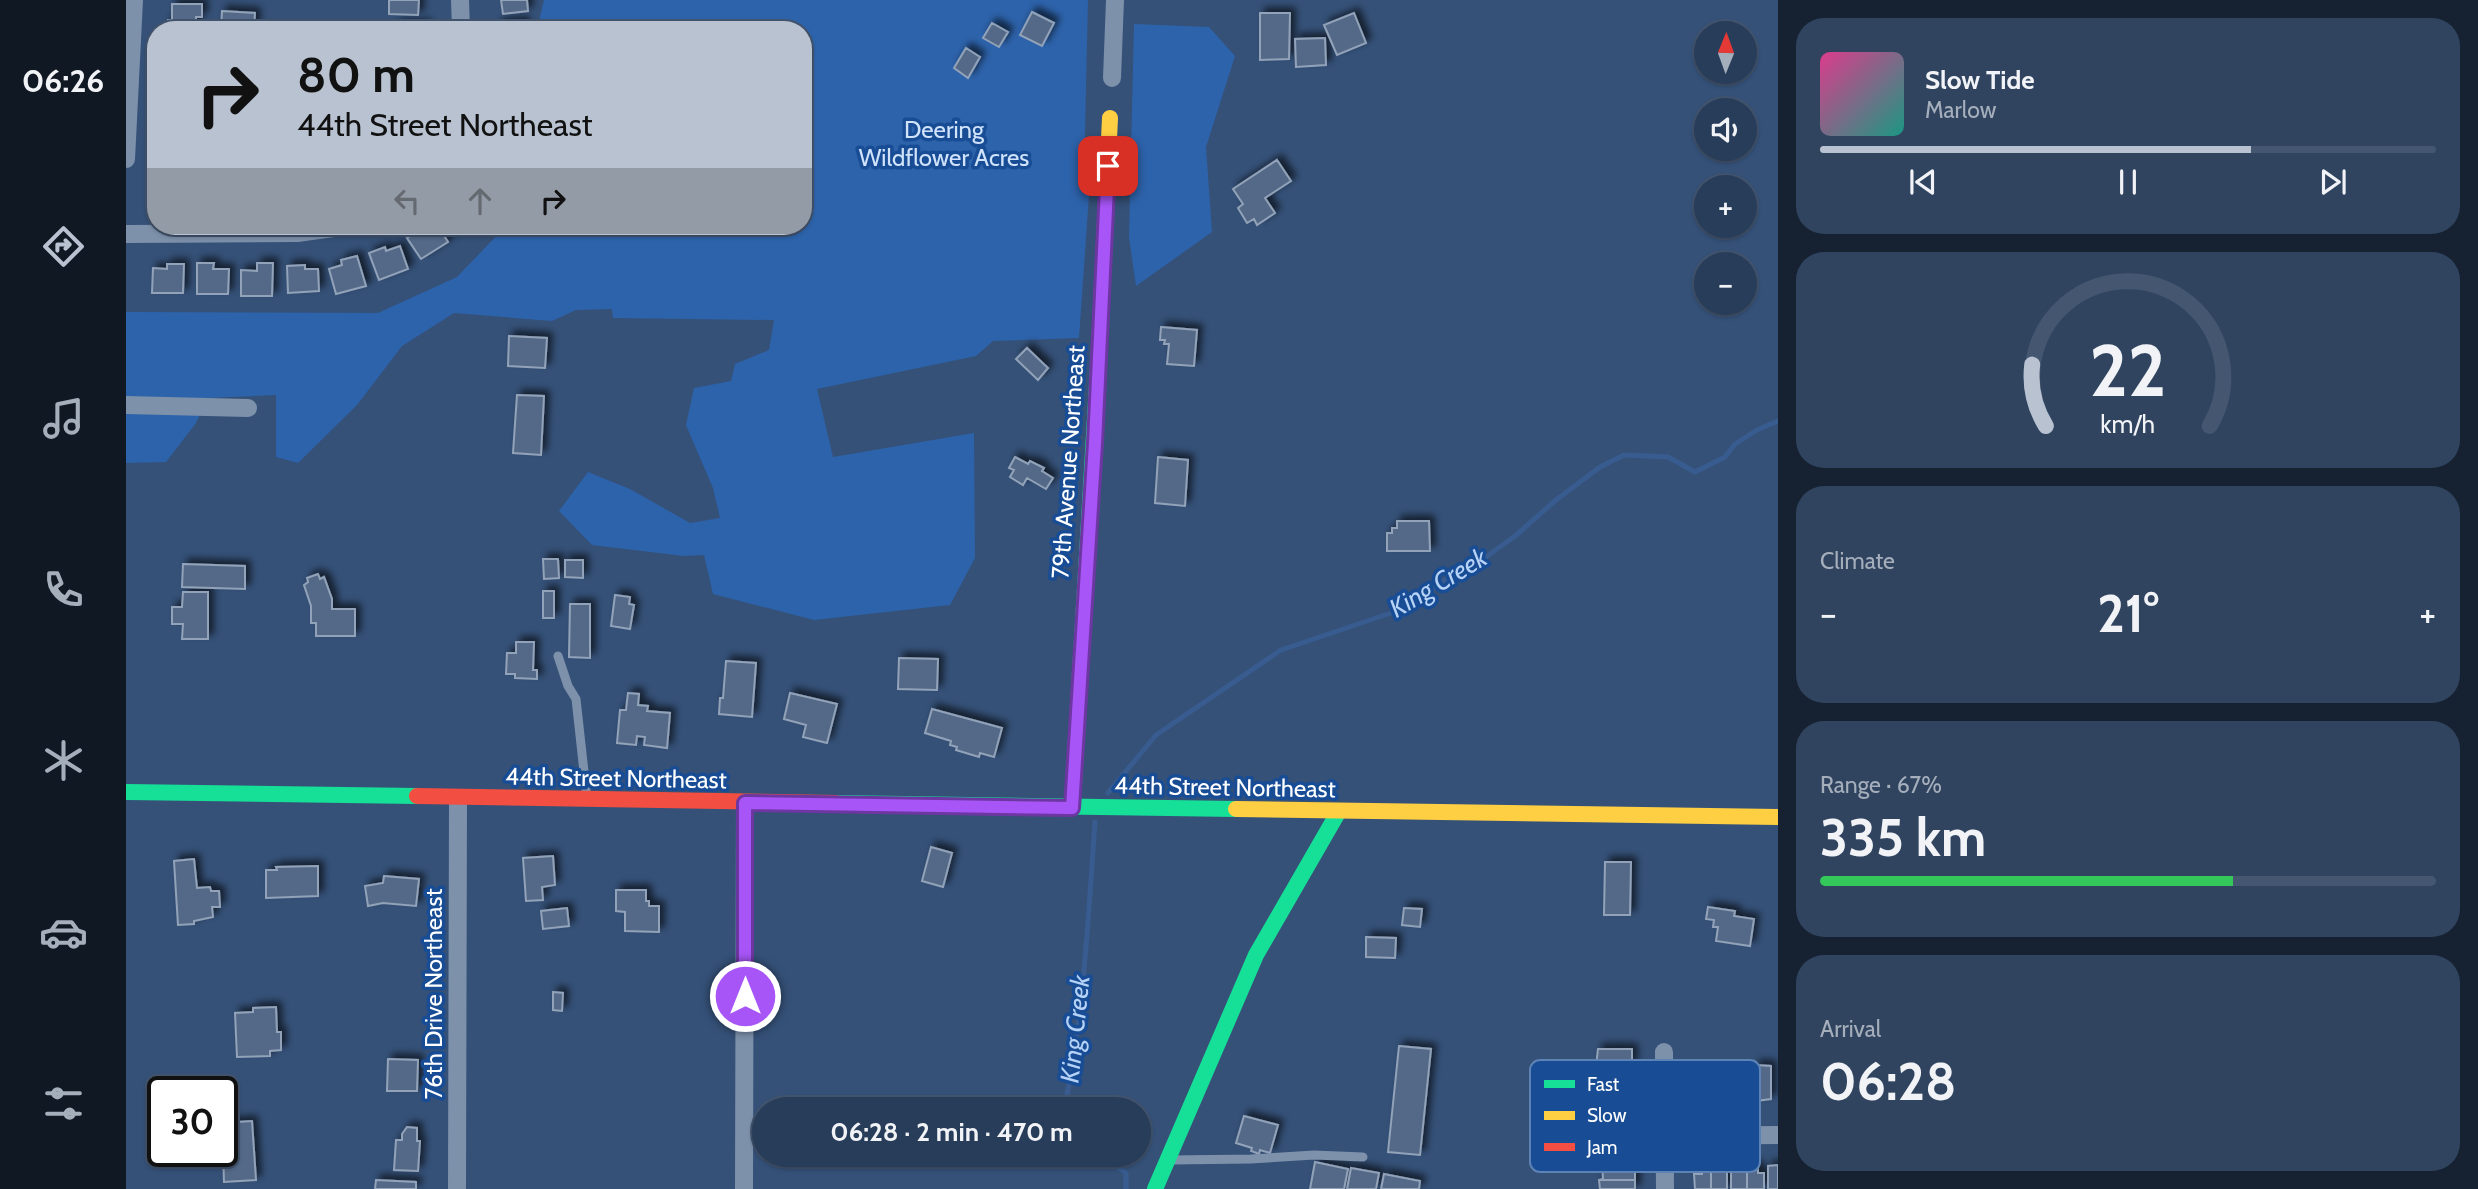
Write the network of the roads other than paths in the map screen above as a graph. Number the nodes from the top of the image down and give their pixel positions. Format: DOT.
graph roads {
  1 [pos="134,0"];
  2 [pos="460,0"];
  3 [pos="1115,0"];
  4 [pos="461,21"];
  5 [pos="1112,78"];
  6 [pos="1110,118"];
  7 [pos="126,159"];
  8 [pos="126,234"];
  9 [pos="147,234"];
  10 [pos="126,405"];
  11 [pos="248,408"];
  12 [pos="558,656"];
  13 [pos="126,792"];
  14 [pos="458,798"];
  15 [pos="587,800"];
  16 [pos="745,803"];
  17 [pos="1072,808"];
  18 [pos="1339,811"];
  19 [pos="1778,817"];
  20 [pos="1664,1052"];
  21 [pos="1664,1060"];
  22 [pos="1760,1135"];
  23 [pos="1778,1135"];
  24 [pos="1363,1157"];
  25 [pos="1167,1160"];
  26 [pos="457,1189"];
  27 [pos="744,1189"];
  28 [pos="1155,1189"];
  1 -- 7 [label="street"];
  2 -- 4 [label="street"];
  3 -- 5 [label="street"];
  6 -- 17 [label="street, 79th Avenue Northeast"];
  8 -- 9 [label="street"];
  10 -- 11 [label="street"];
  12 -- 15 [label="lane"];
  13 -- 14 [label="street, 44th Street Northeast"];
  14 -- 15 [label="street, 44th Street Northeast"];
  14 -- 26 [label="street, 76th Drive Northeast"];
  15 -- 16 [label="street, 44th Street Northeast"];
  16 -- 17 [label="street, 44th Street Northeast"];
  16 -- 27 [label="street"];
  17 -- 18 [label="street, 44th Street Northeast"];
  18 -- 19 [label="street, 44th Street Northeast"];
  18 -- 25 [label="street"];
  20 -- 21 [label="street"];
  22 -- 23 [label="street"];
  24 -- 25 [label="lane"];
  25 -- 28 [label="street"];
}
